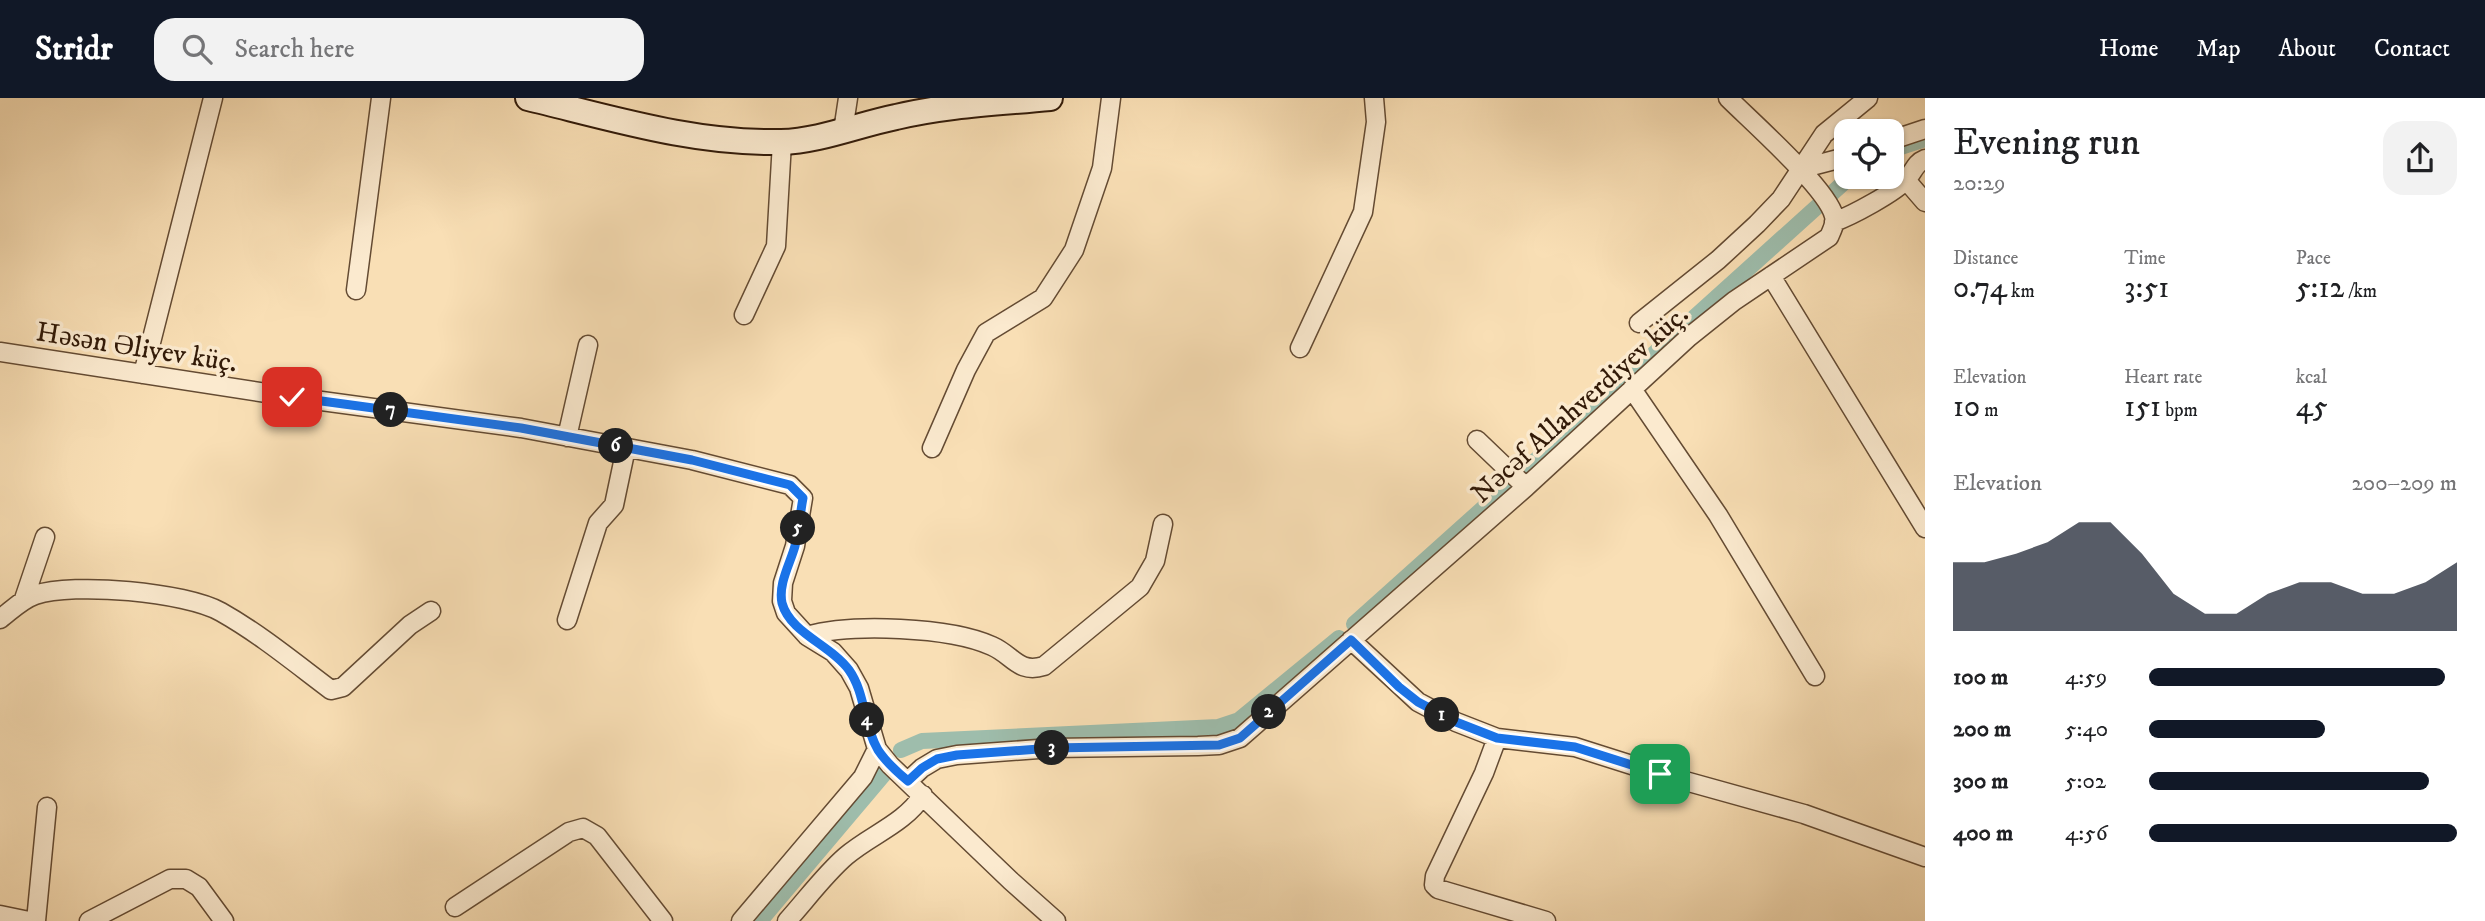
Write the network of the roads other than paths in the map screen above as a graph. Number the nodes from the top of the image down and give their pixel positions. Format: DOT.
graph roads {
  1 [pos="213,98"];
  2 [pos="381,98"];
  3 [pos="528,98"];
  4 [pos="848,98"];
  5 [pos="1049,98"];
  6 [pos="1111,98"];
  7 [pos="1374,98"];
  8 [pos="1728,98"];
  9 [pos="1868,98"];
  10 [pos="1925,129"];
  11 [pos="843,131"];
  12 [pos="1904,136"];
  13 [pos="782,142"];
  14 [pos="1925,159"];
  15 [pos="1834,160"];
  16 [pos="1800,169"];
  17 [pos="1906,180"];
  18 [pos="1925,202"];
  19 [pos="1833,215"];
  20 [pos="1770,276"];
  21 [pos="356,290"];
  22 [pos="744,315"];
  23 [pos="1639,323"];
  24 [pos="589,345"];
  25 [pos="1300,348"];
  26 [pos="0,352"];
  27 [pos="142,374"];
  28 [pos="1632,389"];
  29 [pos="566,437"];
  30 [pos="1477,440"];
  31 [pos="626,448"];
  32 [pos="932,448"];
  33 [pos="1526,487"];
  34 [pos="1163,524"];
  35 [pos="1925,528"];
  36 [pos="45,537"];
  37 [pos="24,599"];
  38 [pos="430,611"];
  39 [pos="0,619"];
  40 [pos="567,620"];
  41 [pos="807,636"];
  42 [pos="1351,640"];
  43 [pos="1815,676"];
  44 [pos="1497,738"];
  45 [pos="877,749"];
  46 [pos="908,781"];
  47 [pos="923,795"];
  48 [pos="47,807"];
  49 [pos="1925,857"];
  50 [pos="455,907"];
  51 [pos="0,915"];
  52 [pos="29,921"];
  53 [pos="36,921"];
  54 [pos="89,921"];
  55 [pos="224,921"];
  56 [pos="663,921"];
  57 [pos="741,921"];
  58 [pos="787,921"];
  59 [pos="1056,921"];
  60 [pos="1546,921"];
  1 -- 27 [label="street"];
  2 -- 21 [label="street"];
  3 -- 13 [label="street"];
  4 -- 11 [label="street"];
  5 -- 11 [label="street"];
  6 -- 32 [label="street"];
  7 -- 25 [label="street"];
  8 -- 16 [label="street"];
  9 -- 16 [label="street"];
  10 -- 12 [label="street"];
  11 -- 13 [label="street"];
  13 -- 22 [label="street"];
  14 -- 17 [label="street"];
  15 -- 16 [label="street"];
  16 -- 19 [label="street"];
  16 -- 23 [label="street"];
  17 -- 18 [label="street"];
  17 -- 19 [label="street"];
  19 -- 20 [label="street, Nəcəf Allahverdiyev küç."];
  20 -- 28 [label="street, Nəcəf Allahverdiyev küç."];
  20 -- 35 [label="street"];
  24 -- 29 [label="street"];
  26 -- 27 [label="street, Həsən Əliyev küç."];
  27 -- 29 [label="street, Həsən Əliyev küç."];
  28 -- 33 [label="street, Nəcəf Allahverdiyev küç."];
  28 -- 43 [label="street"];
  29 -- 31 [label="street, Həsən Əliyev küç."];
  30 -- 33 [label="street"];
  31 -- 40 [label="street"];
  31 -- 41 [label="street, Həsən Əliyev küç."];
  33 -- 42 [label="street, Nəcəf Allahverdiyev küç."];
  34 -- 41 [label="street"];
  36 -- 37 [label="street"];
  37 -- 38 [label="street"];
  37 -- 39 [label="street"];
  41 -- 45 [label="street, Həsən Əliyev küç."];
  42 -- 44 [label="street"];
  42 -- 46 [label="street"];
  44 -- 49 [label="street"];
  44 -- 60 [label="street"];
  45 -- 46 [label="street"];
  45 -- 57 [label="street"];
  46 -- 47 [label="street"];
  47 -- 58 [label="street"];
  47 -- 59 [label="street"];
  48 -- 53 [label="street"];
  50 -- 56 [label="street"];
  51 -- 52 [label="street"];
  54 -- 55 [label="street"];
}
